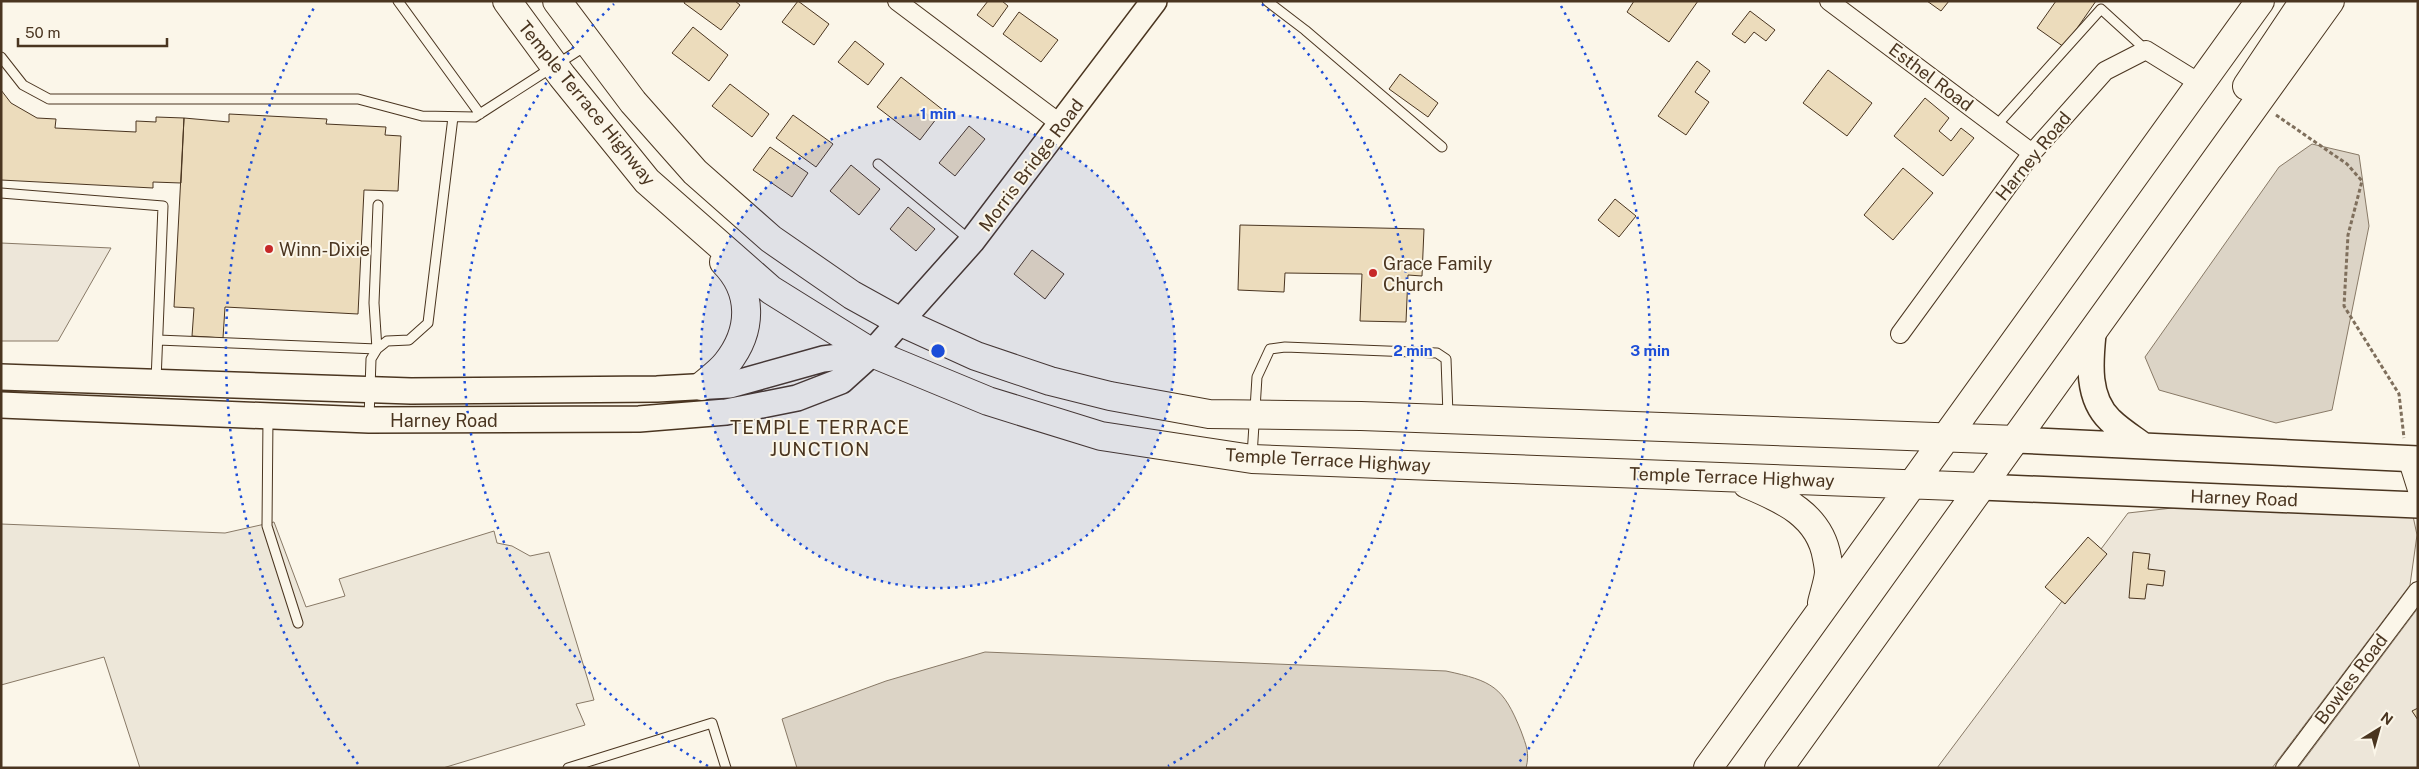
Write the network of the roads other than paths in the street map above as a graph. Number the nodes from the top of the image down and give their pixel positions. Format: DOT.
graph roads {
  1 [pos="398,1"];
  2 [pos="507,1"];
  3 [pos="558,1"];
  4 [pos="896,1"];
  5 [pos="1154,1"];
  6 [pos="1267,1"];
  7 [pos="1829,1"];
  8 [pos="2260,1"];
  9 [pos="2304,1"];
  10 [pos="2330,1"];
  11 [pos="589,43"];
  12 [pos="2146,50"];
  13 [pos="1,57"];
  14 [pos="554,65"];
  15 [pos="2201,84"];
  16 [pos="480,114"];
  17 [pos="453,117"];
  18 [pos="1062,125"];
  19 [pos="1996,126"];
  20 [pos="1442,147"];
  21 [pos="2032,153"];
  22 [pos="878,164"];
  23 [pos="647,181"];
  24 [pos="1,193"];
  25 [pos="378,205"];
  26 [pos="2167,229"];
  27 [pos="972,241"];
  28 [pos="899,320"];
  29 [pos="1900,334"];
  30 [pos="2093,334"];
  31 [pos="158,340"];
  32 [pos="377,349"];
  33 [pos="872,353"];
  34 [pos="1,378"];
  35 [pos="156,383"];
  36 [pos="702,386"];
  37 [pos="370,390"];
  38 [pos="1,405"];
  39 [pos="1254,414"];
  40 [pos="268,416"];
  41 [pos="1448,419"];
  42 [pos="369,420"];
  43 [pos="1946,438"];
  44 [pos="2016,440"];
  45 [pos="2144,446"];
  46 [pos="1252,459"];
  47 [pos="2412,459"];
  48 [pos="1732,477"];
  49 [pos="1913,483"];
  50 [pos="1981,487"];
  51 [pos="2418,494"];
  52 [pos="2418,505"];
  53 [pos="2418,591"];
  54 [pos="1820,612"];
  55 [pos="298,623"];
  56 [pos="568,768"];
  57 [pos="726,768"];
  58 [pos="1708,768"];
  59 [pos="1779,768"];
  60 [pos="2285,768"];
  1 -- 16 [label="lane"];
  2 -- 14 [label="main road, Temple Terrace Highway"];
  3 -- 11 [label="main road, Temple Terrace Highway"];
  4 -- 18 [label="street"];
  5 -- 18 [label="street, Morris Bridge Road"];
  6 -- 20 [label="lane"];
  7 -- 19 [label="street, Esthel Road"];
  8 -- 15 [label="main road"];
  9 -- 26 [label="main road"];
  10 -- 26 [label="main road"];
  11 -- 14 [label="lane"];
  11 -- 28 [label="main road, Temple Terrace Highway"];
  12 -- 15 [label="street"];
  12 -- 19 [label="lane"];
  12 -- 21 [label="street, Harney Road"];
  13 -- 17 [label="lane"];
  14 -- 16 [label="lane"];
  14 -- 23 [label="main road, Temple Terrace Highway"];
  15 -- 43 [label="main road"];
  16 -- 17 [label="lane"];
  17 -- 32 [label="lane"];
  18 -- 27 [label="street, Morris Bridge Road"];
  19 -- 21 [label="street, Esthel Road"];
  21 -- 29 [label="street, Harney Road"];
  22 -- 27 [label="lane"];
  23 -- 33 [label="main road, Temple Terrace Highway"];
  23 -- 36 [label="main road"];
  24 -- 31 [label="lane"];
  25 -- 32 [label="lane"];
  26 -- 30 [label="main road"];
  27 -- 28 [label="street, Morris Bridge Road"];
  28 -- 33 [label="street, Harney Road"];
  28 -- 39 [label="main road, Temple Terrace Highway"];
  30 -- 44 [label="main road"];
  30 -- 45 [label="street"];
  31 -- 32 [label="lane"];
  31 -- 35 [label="lane"];
  32 -- 37 [label="lane"];
  33 -- 36 [label="street, Harney Road"];
  33 -- 42 [label="street, Harney Road"];
  33 -- 46 [label="main road, Temple Terrace Highway"];
  34 -- 35 [label="street, Harney Road"];
  35 -- 37 [label="street, Harney Road"];
  36 -- 37 [label="street, Harney Road"];
  37 -- 42 [label="lane"];
  38 -- 40 [label="street, Harney Road"];
  39 -- 41 [label="main road, Temple Terrace Highway"];
  39 -- 41 [label="lane"];
  39 -- 46 [label="lane"];
  40 -- 42 [label="street, Harney Road"];
  40 -- 55 [label="lane"];
  41 -- 43 [label="main road, Temple Terrace Highway"];
  43 -- 44 [label="main road, Temple Terrace Highway"];
  43 -- 49 [label="main road"];
  44 -- 45 [label="street"];
  44 -- 50 [label="main road"];
  45 -- 47 [label="street"];
  46 -- 48 [label="main road, Temple Terrace Highway"];
  47 -- 51 [label="street"];
  48 -- 49 [label="main road, Temple Terrace Highway"];
  48 -- 54 [label="main road"];
  49 -- 50 [label="main road, Temple Terrace Highway"];
  49 -- 54 [label="main road"];
  50 -- 52 [label="street, Harney Road"];
  50 -- 59 [label="main road"];
  53 -- 60 [label="street, Bowles Road"];
  54 -- 58 [label="main road"];
  56 -- 57 [label="lane"];
}
